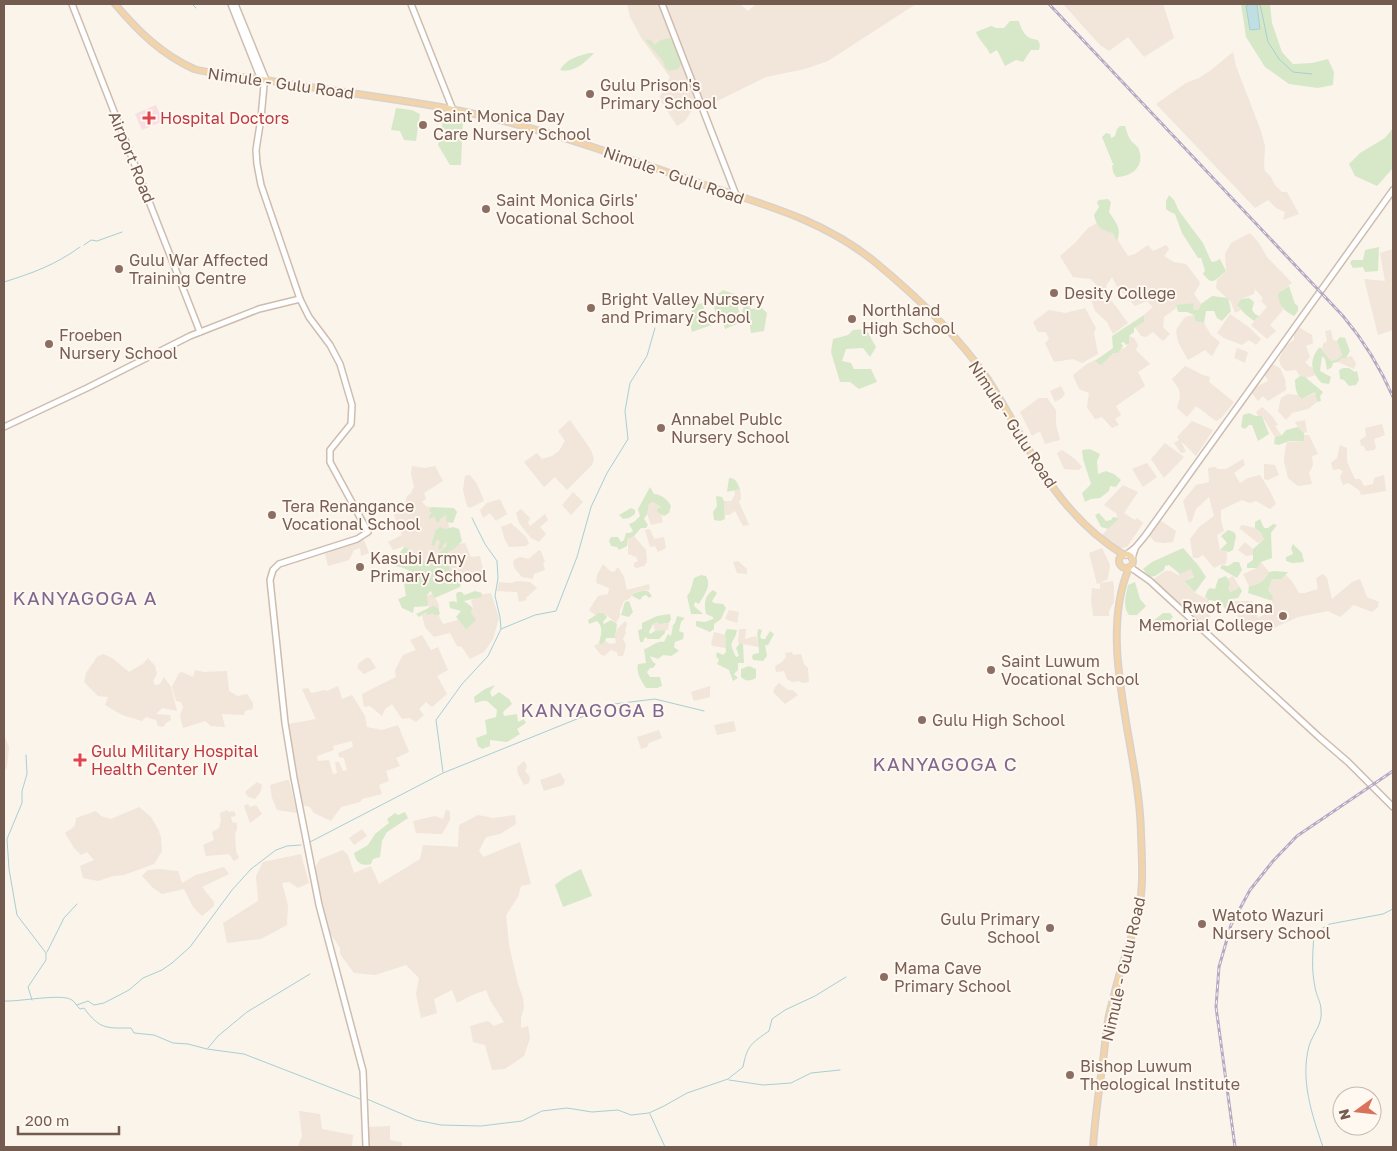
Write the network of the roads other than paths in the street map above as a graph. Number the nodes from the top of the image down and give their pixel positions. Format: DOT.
graph roads {
  1 [pos="72,4"];
  2 [pos="114,4"];
  3 [pos="231,4"];
  4 [pos="235,4"];
  5 [pos="410,4"];
  6 [pos="662,4"];
  7 [pos="264,82"];
  8 [pos="453,110"];
  9 [pos="1393,190"];
  10 [pos="736,196"];
  11 [pos="300,299"];
  12 [pos="200,332"];
  13 [pos="4,427"];
  14 [pos="1135,548"];
  15 [pos="1123,557"];
  16 [pos="1131,564"];
  17 [pos="1122,566"];
  18 [pos="1123,582"];
  19 [pos="1393,806"];
  20 [pos="366,1147"];
  21 [pos="1093,1147"];
  1 -- 12 [label="street, Airport Road"];
  2 -- 7 [label="main road, Nimule - Gulu Road"];
  3 -- 7 [label="street"];
  4 -- 7 [label="street"];
  5 -- 8 [label="street"];
  6 -- 10 [label="street"];
  7 -- 8 [label="main road, Nimule - Gulu Road"];
  7 -- 11 [label="street"];
  8 -- 10 [label="main road, Nimule - Gulu Road"];
  9 -- 14 [label="street"];
  10 -- 15 [label="main road, Nimule - Gulu Road"];
  11 -- 12 [label="street"];
  11 -- 20 [label="street"];
  12 -- 13 [label="street"];
  14 -- 15 [label="street"];
  14 -- 16 [label="street"];
  15 -- 16 [label="main road"];
  15 -- 17 [label="main road, Nimule - Gulu Road"];
  16 -- 17 [label="main road"];
  16 -- 18 [label="main road, Nimule - Gulu Road"];
  16 -- 19 [label="street"];
  17 -- 18 [label="main road, Nimule - Gulu Road"];
  18 -- 21 [label="main road, Nimule - Gulu Road"];
}
